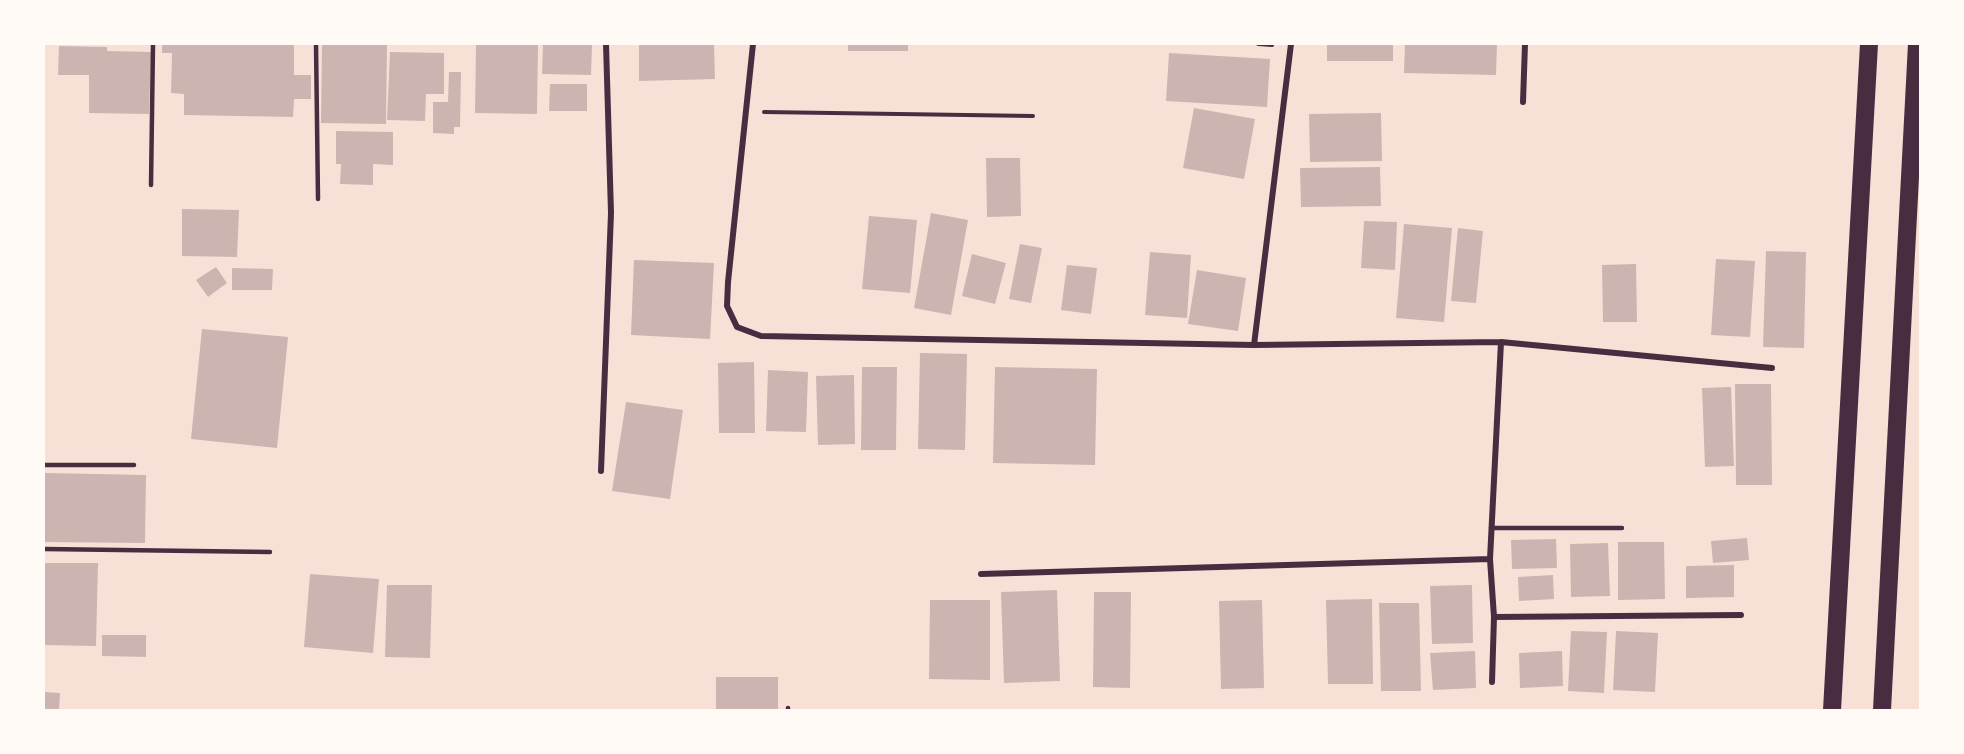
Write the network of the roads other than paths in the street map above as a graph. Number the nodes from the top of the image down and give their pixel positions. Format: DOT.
graph roads {
  1 [pos="153,44"];
  2 [pos="316,44"];
  3 [pos="606,44"];
  4 [pos="753,44"];
  5 [pos="1291,44"];
  6 [pos="1525,44"];
  7 [pos="1869,44"];
  8 [pos="1917,44"];
  9 [pos="1523,102"];
  10 [pos="151,185"];
  11 [pos="318,199"];
  12 [pos="1501,342"];
  13 [pos="1254,345"];
  14 [pos="1772,368"];
  15 [pos="44,465"];
  16 [pos="134,465"];
  17 [pos="601,471"];
  18 [pos="1491,528"];
  19 [pos="1622,528"];
  20 [pos="44,549"];
  21 [pos="270,552"];
  22 [pos="1490,559"];
  23 [pos="981,574"];
  24 [pos="1741,615"];
  25 [pos="1494,617"];
  26 [pos="1492,682"];
  27 [pos="1832,711"];
  28 [pos="1882,711"];
  1 -- 10 [label="lane"];
  2 -- 11 [label="lane"];
  3 -- 17 [label="street"];
  4 -- 13 [label="street"];
  5 -- 13 [label="street"];
  6 -- 9 [label="street"];
  7 -- 27 [label="highway"];
  8 -- 28 [label="highway"];
  12 -- 13 [label="street"];
  12 -- 14 [label="street"];
  12 -- 18 [label="street"];
  15 -- 16 [label="lane"];
  18 -- 19 [label="lane"];
  18 -- 22 [label="street"];
  20 -- 21 [label="lane"];
  22 -- 23 [label="street"];
  22 -- 25 [label="street"];
  24 -- 25 [label="street"];
  25 -- 26 [label="street"];
}
